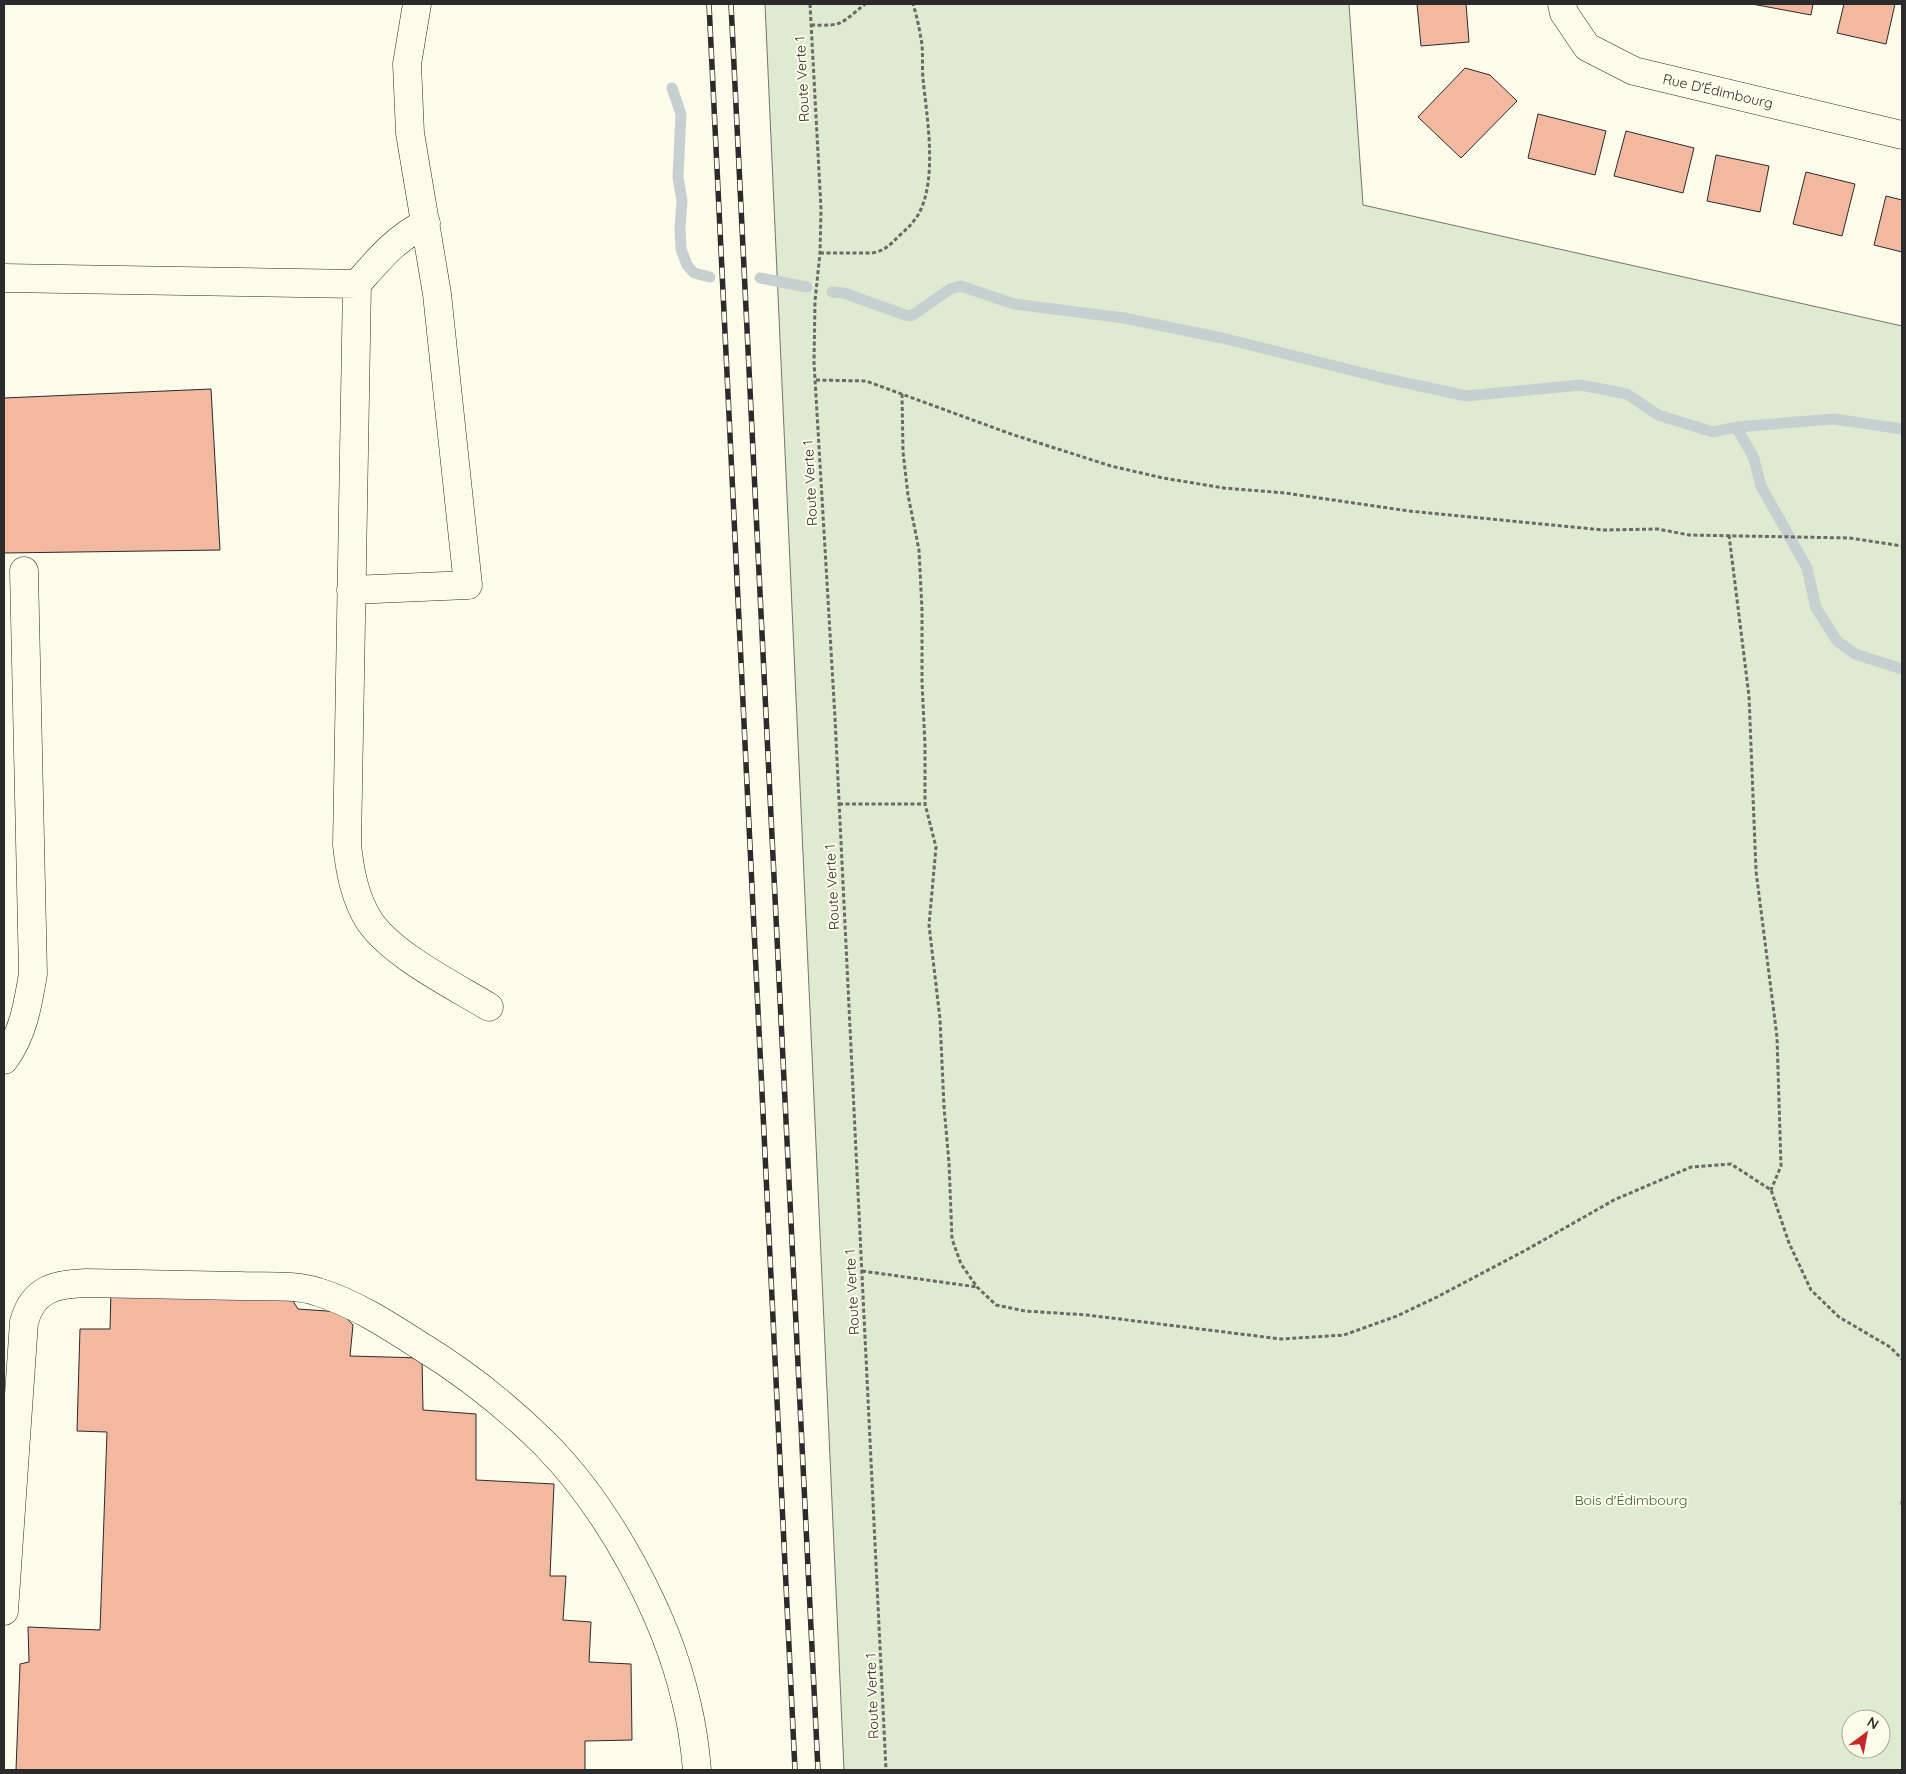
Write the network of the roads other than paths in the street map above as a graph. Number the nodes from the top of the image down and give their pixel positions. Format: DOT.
graph roads {
  1 [pos="417,4"];
  2 [pos="1562,4"];
  3 [pos="1902,135"];
  4 [pos="426,222"];
  5 [pos="4,278"];
  6 [pos="357,284"];
  7 [pos="24,571"];
  8 [pos="352,590"];
  9 [pos="489,1007"];
  10 [pos="15,1013"];
  11 [pos="4,1060"];
  12 [pos="4,1611"];
  13 [pos="697,1770"];
  1 -- 4 [label="street"];
  2 -- 3 [label="street, Rue D'Édimbourg"];
  4 -- 6 [label="street"];
  4 -- 8 [label="street"];
  5 -- 6 [label="street"];
  6 -- 8 [label="street"];
  7 -- 10 [label="street"];
  8 -- 9 [label="street"];
  10 -- 11 [label="street"];
  12 -- 13 [label="street"];
}
